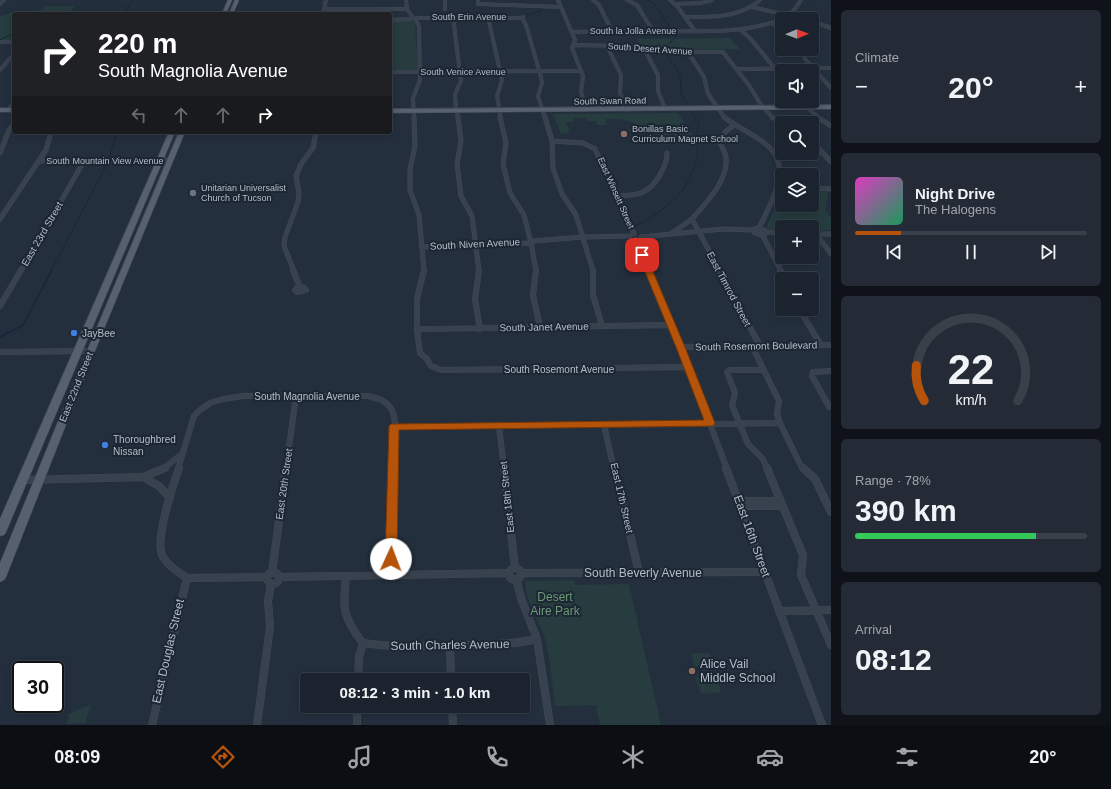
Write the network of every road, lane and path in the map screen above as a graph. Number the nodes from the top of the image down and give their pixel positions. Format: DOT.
graph roads {
  1 [pos="4,0"];
  2 [pos="230,0"];
  3 [pos="237,0"];
  4 [pos="326,0"];
  5 [pos="406,0"];
  6 [pos="445,0"];
  7 [pos="478,0"];
  8 [pos="558,0"];
  9 [pos="593,0"];
  10 [pos="627,0"];
  11 [pos="670,0"];
  12 [pos="712,0"];
  13 [pos="760,0"];
  14 [pos="801,0"];
  15 [pos="0,4"];
  16 [pos="676,4"];
  17 [pos="561,7"];
  18 [pos="752,7"];
  19 [pos="324,9"];
  20 [pos="407,9"];
  21 [pos="445,9"];
  22 [pos="225,12"];
  23 [pos="232,12"];
  24 [pos="323,12"];
  25 [pos="793,12"];
  26 [pos="775,13"];
  27 [pos="453,17"];
  28 [pos="488,17"];
  29 [pos="685,17"];
  30 [pos="414,18"];
  31 [pos="392,20"];
  32 [pos="775,21"];
  33 [pos="770,23"];
  34 [pos="819,24"];
  35 [pos="775,25"];
  36 [pos="831,28"];
  37 [pos="739,29"];
  38 [pos="612,31"];
  39 [pos="653,31"];
  40 [pos="695,31"];
  41 [pos="572,32"];
  42 [pos="0,42"];
  43 [pos="12,42"];
  44 [pos="573,45"];
  45 [pos="607,46"];
  46 [pos="643,47"];
  47 [pos="688,52"];
  48 [pos="12,56"];
  49 [pos="775,68"];
  50 [pos="819,68"];
  51 [pos="831,68"];
  52 [pos="737,69"];
  53 [pos="0,70"];
  54 [pos="581,70"];
  55 [pos="540,71"];
  56 [pos="392,72"];
  57 [pos="420,72"];
  58 [pos="460,72"];
  59 [pos="500,72"];
  60 [pos="819,75"];
  61 [pos="831,88"];
  62 [pos="664,106"];
  63 [pos="775,106"];
  64 [pos="819,106"];
  65 [pos="831,106"];
  66 [pos="586,107"];
  67 [pos="717,107"];
  68 [pos="763,107"];
  69 [pos="392,108"];
  70 [pos="626,108"];
  71 [pos="685,108"];
  72 [pos="808,108"];
  73 [pos="413,109"];
  74 [pos="456,109"];
  75 [pos="499,109"];
  76 [pos="542,109"];
  77 [pos="12,111"];
  78 [pos="392,111"];
  79 [pos="0,112"];
  80 [pos="775,119"];
  81 [pos="734,125"];
  82 [pos="831,126"];
  83 [pos="12,127"];
  84 [pos="51,134"];
  85 [pos="171,134"];
  86 [pos="181,134"];
  87 [pos="316,134"];
  88 [pos="552,141"];
  89 [pos="819,149"];
  90 [pos="667,152"];
  91 [pos="0,153"];
  92 [pos="160,160"];
  93 [pos="170,160"];
  94 [pos="40,161"];
  95 [pos="84,161"];
  96 [pos="831,162"];
  97 [pos="780,168"];
  98 [pos="819,188"];
  99 [pos="831,189"];
  100 [pos="775,194"];
  101 [pos="618,196"];
  102 [pos="143,200"];
  103 [pos="153,200"];
  104 [pos="1,217"];
  105 [pos="692,219"];
  106 [pos="758,228"];
  107 [pos="753,230"];
  108 [pos="699,232"];
  109 [pos="671,233"];
  110 [pos="764,233"];
  111 [pos="775,233"];
  112 [pos="819,234"];
  113 [pos="831,234"];
  114 [pos="635,236"];
  115 [pos="582,237"];
  116 [pos="819,240"];
  117 [pos="531,241"];
  118 [pos="476,246"];
  119 [pos="423,247"];
  120 [pos="831,254"];
  121 [pos="114,267"];
  122 [pos="126,267"];
  123 [pos="783,272"];
  124 [pos="300,287"];
  125 [pos="0,306"];
  126 [pos="803,316"];
  127 [pos="671,325"];
  128 [pos="602,326"];
  129 [pos="540,327"];
  130 [pos="480,329"];
  131 [pos="417,330"];
  132 [pos="821,345"];
  133 [pos="831,345"];
  134 [pos="752,346"];
  135 [pos="760,346"];
  136 [pos="681,347"];
  137 [pos="78,351"];
  138 [pos="91,351"];
  139 [pos="0,352"];
  140 [pos="688,368"];
  141 [pos="763,370"];
  142 [pos="831,371"];
  143 [pos="296,396"];
  144 [pos="830,407"];
  145 [pos="710,423"];
  146 [pos="739,423"];
  147 [pos="780,423"];
  148 [pos="604,425"];
  149 [pos="394,426"];
  150 [pos="499,426"];
  151 [pos="184,453"];
  152 [pos="143,477"];
  153 [pos="38,479"];
  154 [pos="22,480"];
  155 [pos="170,498"];
  156 [pos="781,503"];
  157 [pos="740,504"];
  158 [pos="831,512"];
  159 [pos="0,532"];
  160 [pos="519,570"];
  161 [pos="639,572"];
  162 [pos="765,572"];
  163 [pos="508,573"];
  164 [pos="390,575"];
  165 [pos="346,576"];
  166 [pos="0,577"];
  167 [pos="280,577"];
  168 [pos="187,578"];
  169 [pos="270,578"];
  170 [pos="516,579"];
  171 [pos="816,610"];
  172 [pos="831,610"];
  173 [pos="780,611"];
  174 [pos="536,640"];
  175 [pos="362,643"];
  176 [pos="450,645"];
  177 [pos="831,645"];
  178 [pos="358,673"];
  179 [pos="451,673"];
  180 [pos="357,713"];
  181 [pos="452,713"];
  182 [pos="152,725"];
  183 [pos="257,725"];
  184 [pos="357,725"];
  185 [pos="453,725"];
  186 [pos="550,725"];
  187 [pos="822,725"];
  1 -- 15 [label="street"];
  2 -- 22 [label="main road"];
  3 -- 23 [label="main road"];
  4 -- 19 [label="street"];
  5 -- 20 [label="street"];
  6 -- 21 [label="street"];
  7 -- 17 [label="street"];
  8 -- 17 [label="street"];
  9 -- 38 [label="street"];
  10 -- 39 [label="street"];
  11 -- 16 [label="street"];
  12 -- 16 [label="street"];
  13 -- 18 [label="street"];
  14 -- 25 [label="street"];
  16 -- 29 [label="street"];
  17 -- 41 [label="street"];
  18 -- 26 [label="street"];
  18 -- 29 [label="street"];
  19 -- 20 [label="street"];
  19 -- 24 [label="street"];
  20 -- 30 [label="street"];
  27 -- 28 [label="street, South Erin Avenue"];
  27 -- 30 [label="street, South Erin Avenue"];
  27 -- 58 [label="street"];
  28 -- 55 [label="street, South Erin Avenue"];
  28 -- 59 [label="street"];
  29 -- 40 [label="street"];
  30 -- 31 [label="street, South Erin Avenue"];
  30 -- 57 [label="street"];
  32 -- 33 [label="street, South la Jolla Avenue"];
  33 -- 35 [label="street"];
  33 -- 37 [label="street, South la Jolla Avenue"];
  34 -- 36 [label="street"];
  37 -- 40 [label="street, South la Jolla Avenue"];
  37 -- 49 [label="street"];
  38 -- 39 [label="street, South la Jolla Avenue"];
  38 -- 41 [label="street, South la Jolla Avenue"];
  39 -- 40 [label="street, South la Jolla Avenue"];
  41 -- 44 [label="street"];
  42 -- 43 [label="street"];
  44 -- 45 [label="street, South Desert Avenue"];
  44 -- 54 [label="street"];
  45 -- 46 [label="street, South Desert Avenue"];
  45 -- 70 [label="street"];
  46 -- 47 [label="street, South Desert Avenue"];
  46 -- 62 [label="street"];
  47 -- 52 [label="street, South Desert Avenue"];
  47 -- 67 [label="street"];
  48 -- 53 [label="street"];
  49 -- 52 [label="street"];
  50 -- 51 [label="street"];
  52 -- 68 [label="street"];
  54 -- 55 [label="street, South Venice Avenue"];
  54 -- 66 [label="street"];
  55 -- 59 [label="street, South Venice Avenue"];
  55 -- 76 [label="street"];
  56 -- 57 [label="street, South Venice Avenue"];
  57 -- 58 [label="street, South Venice Avenue"];
  57 -- 73 [label="street"];
  58 -- 59 [label="street, South Venice Avenue"];
  58 -- 74 [label="street"];
  59 -- 75 [label="street"];
  60 -- 61 [label="street"];
  62 -- 70 [label="main road, South Swan Road"];
  62 -- 71 [label="main road, South Swan Road"];
  63 -- 68 [label="main road, South Swan Road"];
  64 -- 65 [label="main road, South Swan Road"];
  66 -- 70 [label="main road, South Swan Road"];
  66 -- 76 [label="main road, South Swan Road"];
  67 -- 68 [label="main road, South Swan Road"];
  67 -- 71 [label="main road, South Swan Road"];
  67 -- 81 [label="street"];
  68 -- 80 [label="street"];
  69 -- 73 [label="main road, South Swan Road"];
  70 -- 71 [label="main road, South Swan Road"];
  70 -- 76 [label="main road, South Swan Road"];
  72 -- 82 [label="street"];
  73 -- 74 [label="main road, South Swan Road"];
  73 -- 78 [label="main road, South Swan Road"];
  73 -- 119 [label="street"];
  74 -- 75 [label="main road, South Swan Road"];
  74 -- 118 [label="street"];
  75 -- 76 [label="main road, South Swan Road"];
  75 -- 117 [label="street"];
  76 -- 88 [label="street"];
  77 -- 79 [label="main road"];
  81 -- 97 [label="street"];
  81 -- 105 [label="street"];
  83 -- 91 [label="street"];
  84 -- 94 [label="street"];
  85 -- 92 [label="main road, East 22nd Street"];
  86 -- 93 [label="main road, East 22nd Street"];
  87 -- 124 [label="street"];
  88 -- 101 [label="street, East Winsett Street"];
  88 -- 115 [label="street"];
  89 -- 96 [label="street"];
  90 -- 101 [label="street"];
  92 -- 93 [label="street, South Mountain View Avenue"];
  92 -- 95 [label="street, South Mountain View Avenue"];
  92 -- 102 [label="main road, East 22nd Street"];
  93 -- 103 [label="main road, East 22nd Street"];
  94 -- 95 [label="street, South Mountain View Avenue"];
  94 -- 104 [label="street"];
  95 -- 125 [label="street, East 23rd Street"];
  98 -- 99 [label="street"];
  100 -- 106 [label="street"];
  101 -- 114 [label="street, East Winsett Street"];
  102 -- 103 [label="main road"];
  102 -- 121 [label="main road, East 22nd Street"];
  103 -- 122 [label="main road, East 22nd Street"];
  105 -- 108 [label="street, East Timrod Street"];
  105 -- 109 [label="street"];
  106 -- 107 [label="street"];
  106 -- 110 [label="street"];
  107 -- 108 [label="street, South Niven Avenue"];
  107 -- 110 [label="street"];
  108 -- 109 [label="street, South Niven Avenue"];
  108 -- 135 [label="street, East Timrod Street"];
  109 -- 114 [label="street, South Niven Avenue"];
  110 -- 111 [label="street"];
  110 -- 123 [label="street"];
  112 -- 113 [label="street"];
  114 -- 115 [label="street, South Niven Avenue"];
  114 -- 127 [label="street, East Winsett Street"];
  115 -- 117 [label="street, South Niven Avenue"];
  115 -- 128 [label="street"];
  116 -- 120 [label="street"];
  117 -- 118 [label="street, South Niven Avenue"];
  117 -- 129 [label="street"];
  118 -- 119 [label="street, South Niven Avenue"];
  118 -- 130 [label="street"];
  119 -- 131 [label="street"];
  121 -- 122 [label="main road"];
  121 -- 137 [label="main road, East 22nd Street"];
  122 -- 138 [label="main road, East 22nd Street"];
  126 -- 132 [label="street"];
  127 -- 128 [label="street, South Janet Avenue"];
  127 -- 136 [label="street, East Winsett Street"];
  128 -- 129 [label="street, South Janet Avenue"];
  129 -- 130 [label="street, South Janet Avenue"];
  130 -- 131 [label="street, South Janet Avenue"];
  131 -- 140 [label="street, South Rosemont Avenue"];
  132 -- 133 [label="street, South Rosemont Boulevard"];
  132 -- 135 [label="street, South Rosemont Boulevard"];
  134 -- 135 [label="street, South Rosemont Boulevard"];
  134 -- 136 [label="street, South Rosemont Boulevard"];
  134 -- 141 [label="street"];
  136 -- 140 [label="street, East 16th Street"];
  137 -- 138 [label="street"];
  137 -- 139 [label="street"];
  137 -- 154 [label="main road, East 22nd Street"];
  138 -- 153 [label="main road, East 22nd Street"];
  140 -- 145 [label="street, East 16th Street"];
  141 -- 146 [label="street"];
  141 -- 147 [label="street"];
  142 -- 144 [label="street"];
  143 -- 149 [label="street, South Magnolia Avenue"];
  143 -- 151 [label="street, South Magnolia Avenue"];
  143 -- 169 [label="street, East 20th Street"];
  145 -- 146 [label="street"];
  145 -- 148 [label="street"];
  145 -- 157 [label="street, East 16th Street"];
  146 -- 147 [label="street"];
  146 -- 156 [label="street"];
  147 -- 158 [label="street"];
  148 -- 150 [label="street"];
  148 -- 161 [label="street, East 17th Street"];
  149 -- 150 [label="street"];
  149 -- 164 [label="street"];
  150 -- 160 [label="street, East 18th Street"];
  151 -- 152 [label="street"];
  151 -- 155 [label="street, South Magnolia Avenue"];
  152 -- 153 [label="street"];
  152 -- 155 [label="street"];
  153 -- 154 [label="street"];
  153 -- 166 [label="main road, East 22nd Street"];
  154 -- 159 [label="main road, East 22nd Street"];
  155 -- 168 [label="street, South Magnolia Avenue"];
  156 -- 157 [label="street"];
  156 -- 171 [label="street"];
  157 -- 162 [label="street, East 16th Street"];
  160 -- 161 [label="street, South Beverly Avenue"];
  160 -- 163 [label="street"];
  160 -- 170 [label="street"];
  161 -- 162 [label="street, South Beverly Avenue"];
  162 -- 173 [label="street, East 16th Street"];
  163 -- 164 [label="street"];
  163 -- 170 [label="street"];
  164 -- 165 [label="street"];
  165 -- 167 [label="street"];
  165 -- 175 [label="street"];
  167 -- 169 [label="street"];
  167 -- 169 [label="street"];
  168 -- 169 [label="street"];
  168 -- 182 [label="street, East Douglas Street"];
  169 -- 183 [label="street, East 20th Street"];
  170 -- 174 [label="street"];
  171 -- 172 [label="street"];
  171 -- 173 [label="street"];
  171 -- 177 [label="street"];
  173 -- 187 [label="street, East 16th Street"];
  174 -- 176 [label="street, South Charles Avenue"];
  174 -- 186 [label="street"];
  175 -- 176 [label="street, South Charles Avenue"];
  175 -- 178 [label="street"];
  176 -- 179 [label="street"];
  180 -- 184 [label="street"];
  181 -- 185 [label="street"];
}
